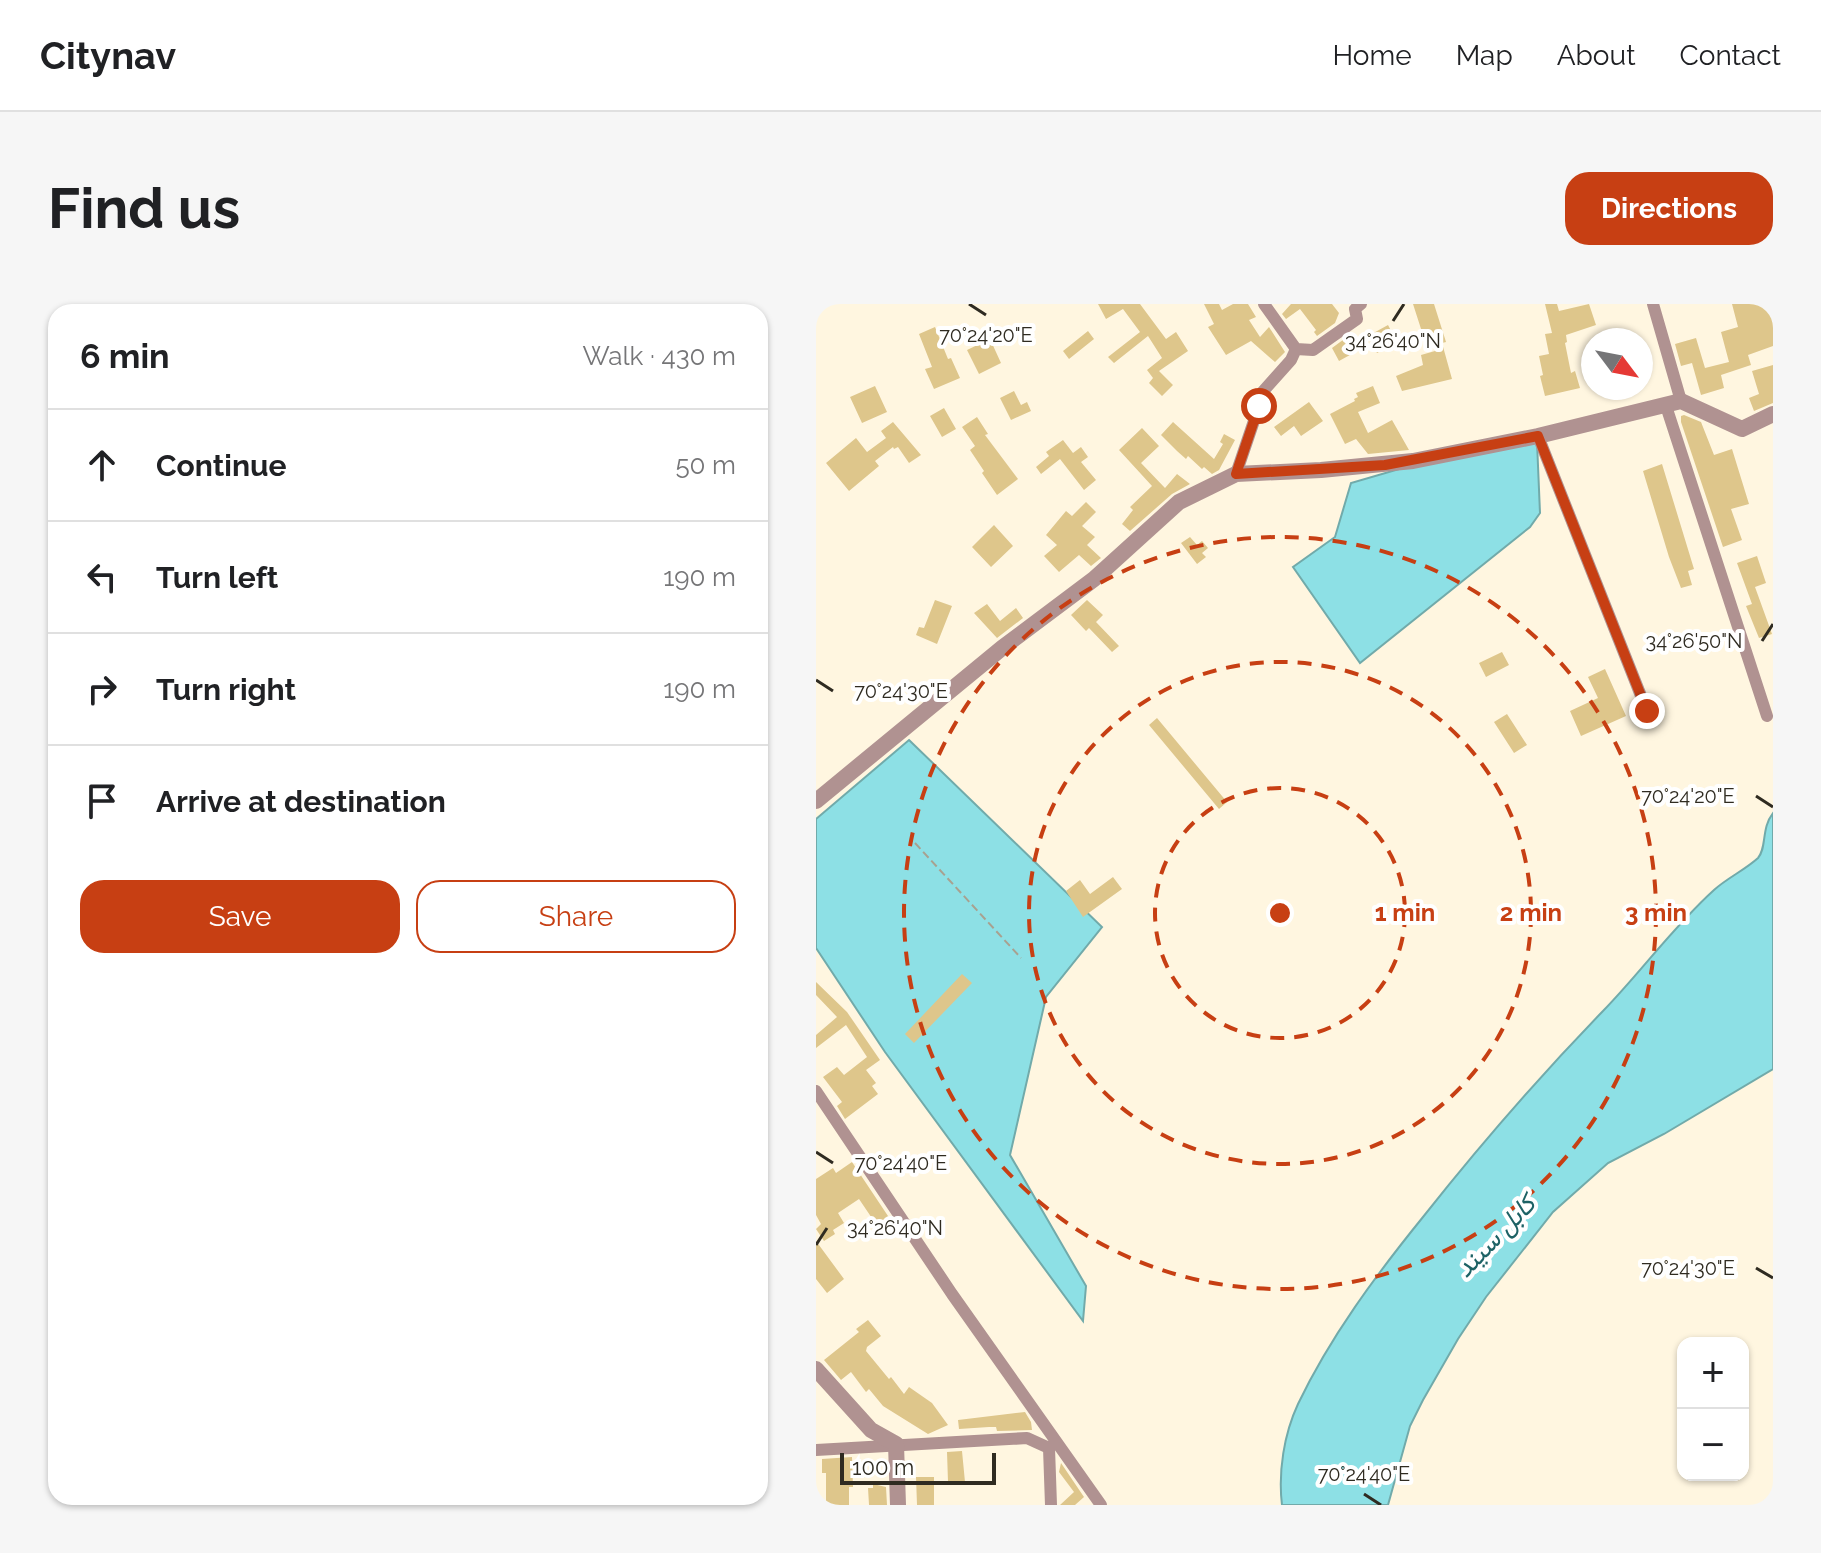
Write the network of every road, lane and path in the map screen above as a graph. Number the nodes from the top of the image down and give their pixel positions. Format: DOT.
graph roads {
  1 [pos="1264,304"];
  2 [pos="1361,304"];
  3 [pos="1653,304"];
  4 [pos="1296,349"];
  5 [pos="1674,404"];
  6 [pos="1773,414"];
  7 [pos="1538,436"];
  8 [pos="1236,474"];
  9 [pos="1647,711"];
  10 [pos="1767,716"];
  11 [pos="816,801"];
  12 [pos="915,843"];
  13 [pos="1021,958"];
  14 [pos="816,1091"];
  15 [pos="816,1369"];
  16 [pos="896,1444"];
  17 [pos="816,1450"];
  18 [pos="898,1505"];
  19 [pos="1051,1505"];
  20 [pos="1101,1505"];
  1 -- 4 [label="street"];
  2 -- 4 [label="street"];
  3 -- 5 [label="street"];
  4 -- 8 [label="street"];
  5 -- 6 [label="street"];
  5 -- 7 [label="street"];
  5 -- 10 [label="street"];
  7 -- 8 [label="street"];
  7 -- 9 [label="street"];
  8 -- 11 [label="street"];
  12 -- 13 [label="path"];
  14 -- 20 [label="street"];
  15 -- 16 [label="street"];
  16 -- 17 [label="street"];
  16 -- 18 [label="street"];
  16 -- 19 [label="street"];
}
